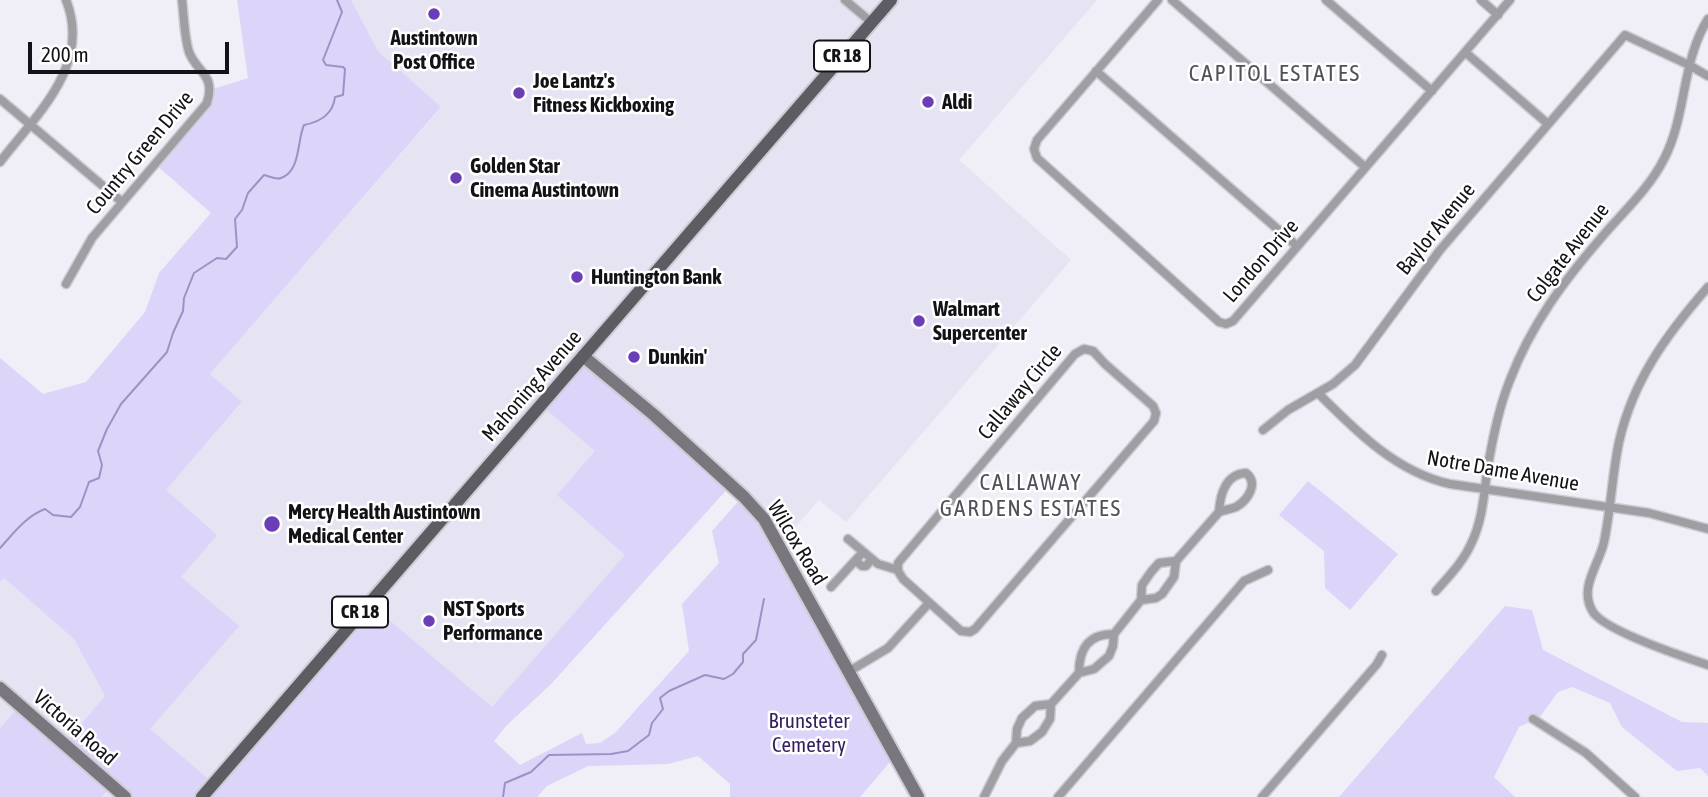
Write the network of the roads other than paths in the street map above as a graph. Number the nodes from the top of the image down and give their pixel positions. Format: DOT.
graph roads {
  1 [pos="66,0"];
  2 [pos="182,0"];
  3 [pos="845,0"];
  4 [pos="891,0"];
  5 [pos="1158,0"];
  6 [pos="1172,0"];
  7 [pos="1326,0"];
  8 [pos="1481,0"];
  9 [pos="1510,0"];
  10 [pos="1498,15"];
  11 [pos="1708,19"];
  12 [pos="871,22"];
  13 [pos="1465,52"];
  14 [pos="1689,65"];
  15 [pos="1096,71"];
  16 [pos="1708,76"];
  17 [pos="1432,91"];
  18 [pos="0,99"];
  19 [pos="29,124"];
  20 [pos="1548,124"];
  21 [pos="0,162"];
  22 [pos="1365,167"];
  23 [pos="122,202"];
  24 [pos="1297,246"];
  25 [pos="66,284"];
  26 [pos="1708,287"];
  27 [pos="583,356"];
  28 [pos="1318,393"];
  29 [pos="1263,430"];
  30 [pos="1485,489"];
  31 [pos="1609,507"];
  32 [pos="1219,512"];
  33 [pos="1708,527"];
  34 [pos="848,538"];
  35 [pos="863,552"];
  36 [pos="871,560"];
  37 [pos="856,561"];
  38 [pos="1176,561"];
  39 [pos="898,570"];
  40 [pos="1268,570"];
  41 [pos="831,587"];
  42 [pos="1436,591"];
  43 [pos="1141,600"];
  44 [pos="929,603"];
  45 [pos="1114,634"];
  46 [pos="1382,655"];
  47 [pos="1708,665"];
  48 [pos="848,672"];
  49 [pos="1079,673"];
  50 [pos="0,688"];
  51 [pos="1051,704"];
  52 [pos="1533,719"];
  53 [pos="1016,743"];
  54 [pos="125,797"];
  55 [pos="202,797"];
  56 [pos="918,797"];
  57 [pos="984,797"];
  58 [pos="1058,797"];
  59 [pos="1262,797"];
  60 [pos="1634,797"];
  1 -- 19 [label="street"];
  2 -- 23 [label="street, Country Green Drive"];
  3 -- 12 [label="street"];
  4 -- 12 [label="main road, Mahoning Avenue / CR 18"];
  5 -- 15 [label="street"];
  6 -- 22 [label="street"];
  7 -- 17 [label="street"];
  8 -- 10 [label="street"];
  9 -- 10 [label="street, London Drive"];
  10 -- 13 [label="street, London Drive"];
  11 -- 14 [label="street, Colgate Avenue"];
  12 -- 27 [label="main road, Mahoning Avenue / CR 18"];
  13 -- 17 [label="street, London Drive"];
  13 -- 20 [label="street"];
  14 -- 16 [label="street"];
  14 -- 20 [label="street, Baylor Avenue"];
  14 -- 30 [label="street, Colgate Avenue"];
  15 -- 24 [label="street"];
  15 -- 24 [label="street, London Drive"];
  17 -- 22 [label="street, London Drive"];
  18 -- 19 [label="street"];
  19 -- 21 [label="street"];
  19 -- 23 [label="street"];
  20 -- 28 [label="street, Baylor Avenue"];
  22 -- 24 [label="street, London Drive"];
  23 -- 25 [label="street, Country Green Drive"];
  26 -- 31 [label="street"];
  27 -- 48 [label="street, Wilcox Road"];
  27 -- 55 [label="main road, Mahoning Avenue / CR 18"];
  28 -- 29 [label="street, Baylor Avenue"];
  28 -- 30 [label="street, Notre Dame Avenue"];
  30 -- 31 [label="street, Notre Dame Avenue"];
  30 -- 42 [label="street, Colgate Avenue"];
  31 -- 33 [label="street, Notre Dame Avenue"];
  31 -- 47 [label="street"];
  32 -- 32 [label="street"];
  32 -- 38 [label="street"];
  34 -- 35 [label="street"];
  35 -- 36 [label="street"];
  35 -- 37 [label="street"];
  36 -- 37 [label="street"];
  36 -- 39 [label="street"];
  37 -- 41 [label="street"];
  38 -- 43 [label="street"];
  38 -- 43 [label="street"];
  39 -- 44 [label="street, Callaway Circle"];
  39 -- 44 [label="street, Callaway Circle"];
  40 -- 58 [label="street"];
  43 -- 45 [label="street"];
  44 -- 48 [label="street"];
  45 -- 49 [label="street"];
  45 -- 49 [label="street"];
  46 -- 59 [label="street"];
  48 -- 56 [label="street, Wilcox Road"];
  49 -- 51 [label="street"];
  50 -- 54 [label="street, Victoria Road"];
  51 -- 53 [label="street"];
  51 -- 53 [label="street"];
  52 -- 60 [label="street"];
  53 -- 57 [label="street"];
}
